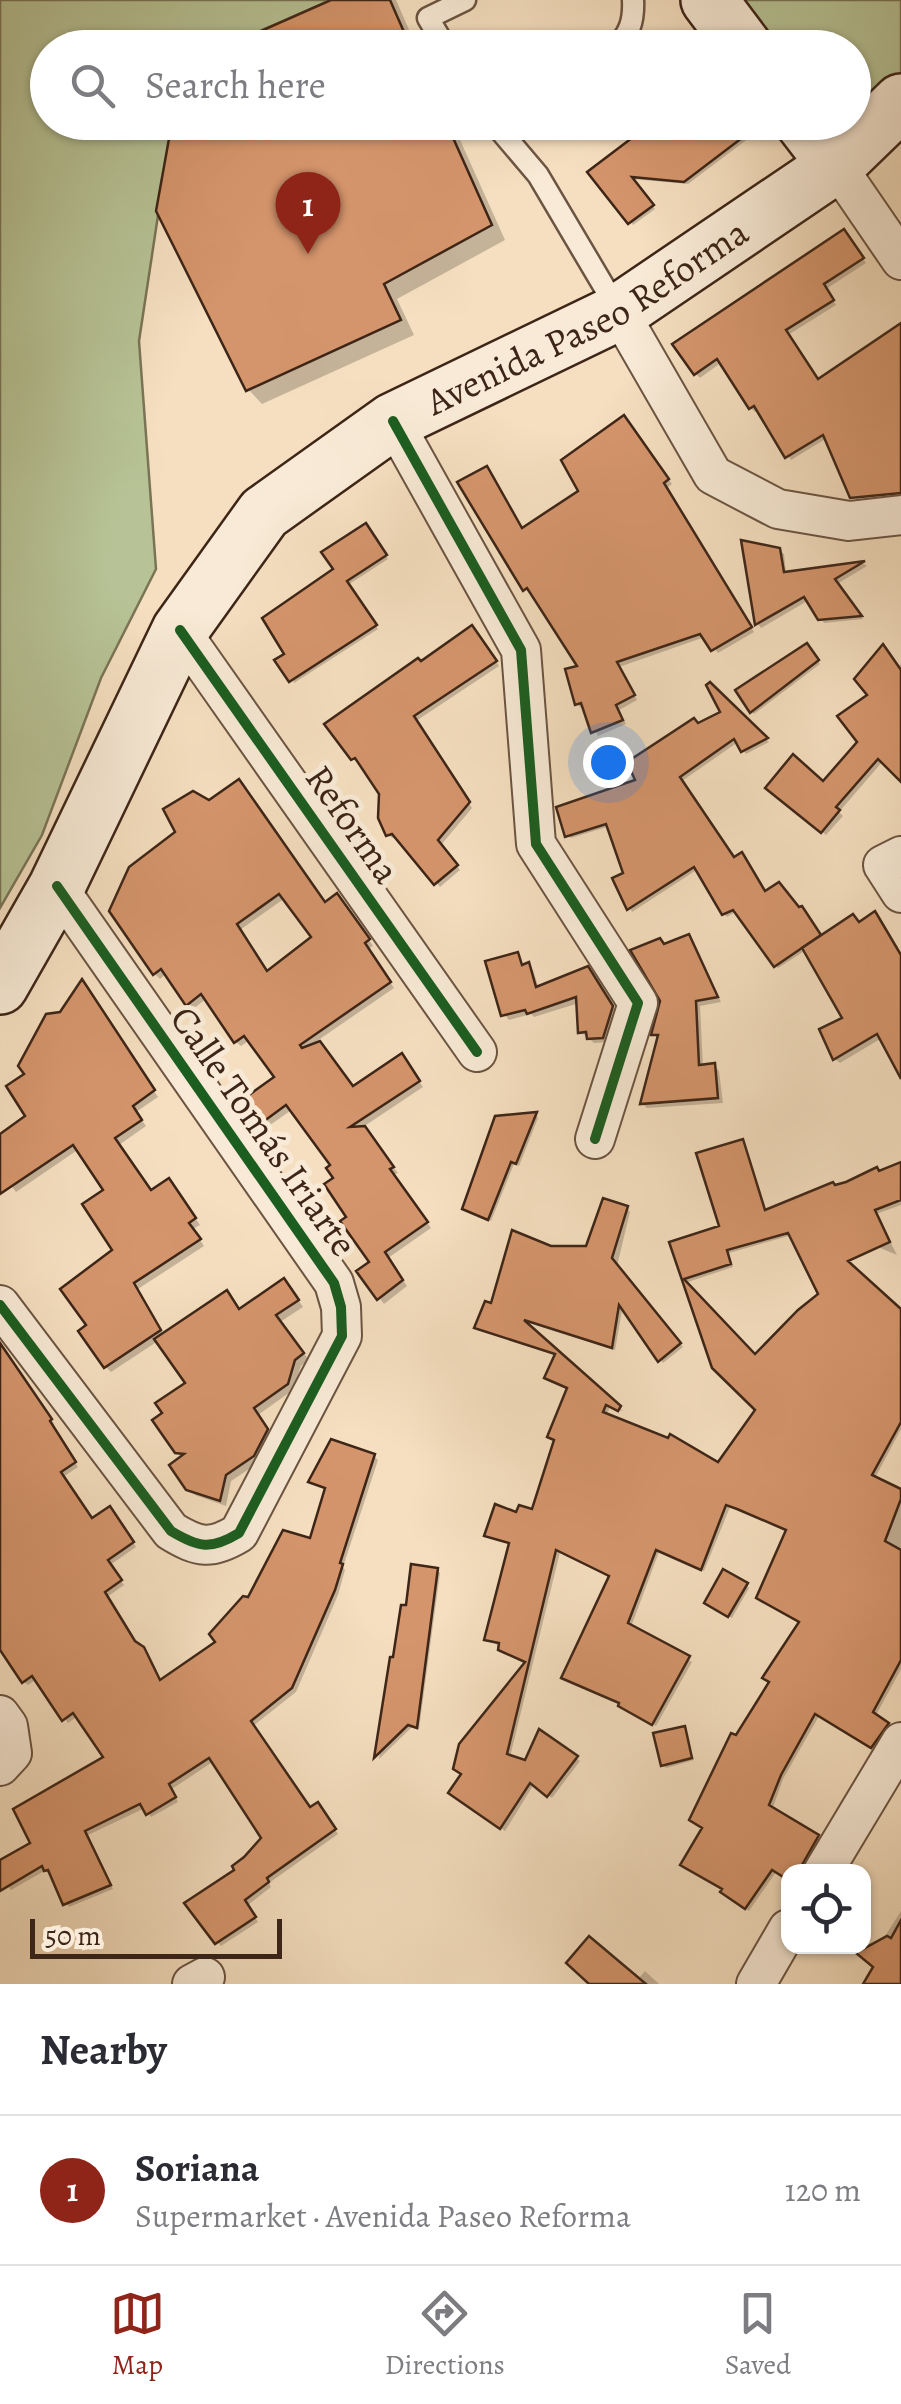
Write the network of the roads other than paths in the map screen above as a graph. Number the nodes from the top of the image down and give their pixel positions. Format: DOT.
graph roads {
  1 [pos="464,0"];
  2 [pos="634,0"];
  3 [pos="709,0"];
  4 [pos="435,30"];
  5 [pos="629,30"];
  6 [pos="732,30"];
  7 [pos="901,102"];
  8 [pos="871,131"];
  9 [pos="508,140"];
  10 [pos="817,140"];
  11 [pos="862,140"];
  12 [pos="836,165"];
  13 [pos="901,260"];
  14 [pos="618,312"];
  15 [pos="394,421"];
  16 [pos="901,515"];
  17 [pos="180,630"];
  18 [pos="901,856"];
  19 [pos="57,886"];
  20 [pos="901,893"];
  21 [pos="0,986"];
  22 [pos="477,1052"];
  23 [pos="595,1139"];
  24 [pos="0,1304"];
  25 [pos="0,1715"];
  26 [pos="901,1742"];
  27 [pos="0,1766"];
  28 [pos="828,1864"];
  29 [pos="781,1941"];
  30 [pos="756,1984"];
  1 -- 4 [label="lane"];
  2 -- 5 [label="lane"];
  3 -- 6 [label="main road"];
  7 -- 8 [label="main road, Avenida Paseo Reforma"];
  9 -- 14 [label="lane"];
  10 -- 12 [label="main road"];
  11 -- 12 [label="main road, Avenida Paseo Reforma"];
  12 -- 13 [label="street"];
  12 -- 14 [label="main road, Avenida Paseo Reforma"];
  14 -- 15 [label="main road, Avenida Paseo Reforma"];
  14 -- 16 [label="street"];
  15 -- 17 [label="main road, Avenida Paseo Reforma"];
  15 -- 23 [label="street"];
  17 -- 19 [label="main road, Avenida Paseo Reforma"];
  17 -- 22 [label="street, Reforma"];
  18 -- 20 [label="street"];
  19 -- 21 [label="main road, Avenida Paseo Reforma"];
  19 -- 24 [label="street, Calle Tomás Iriarte"];
  25 -- 27 [label="street"];
  26 -- 28 [label="street"];
  29 -- 30 [label="street"];
}
